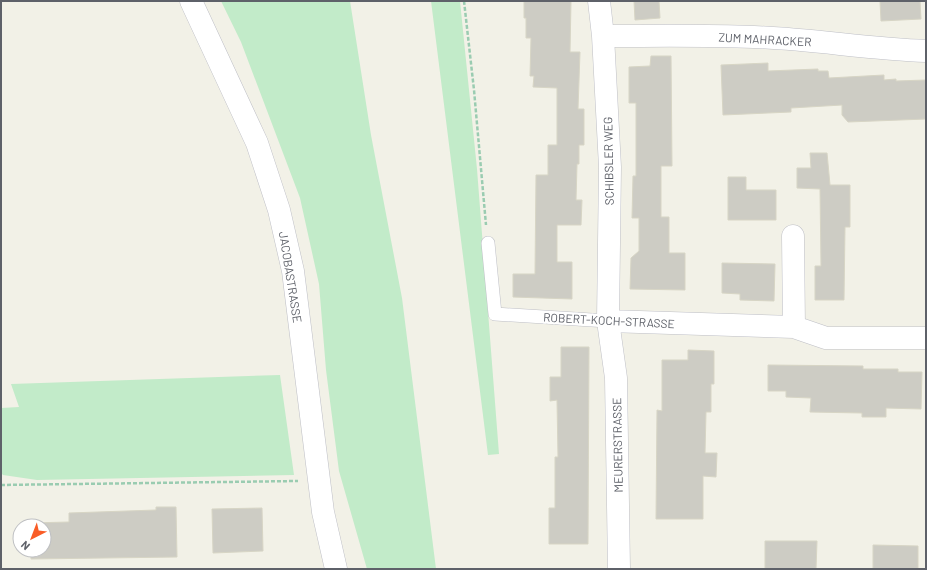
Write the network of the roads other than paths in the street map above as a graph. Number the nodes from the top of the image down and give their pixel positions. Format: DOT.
graph roads {
  1 [pos="191,1"];
  2 [pos="599,1"];
  3 [pos="603,36"];
  4 [pos="926,51"];
  5 [pos="793,236"];
  6 [pos="488,243"];
  7 [pos="608,321"];
  8 [pos="794,327"];
  9 [pos="926,338"];
  10 [pos="336,569"];
  11 [pos="619,569"];
  1 -- 10 [label="street, JACOBASTRASSE"];
  2 -- 3 [label="street, SCHIBSLER WEG"];
  3 -- 4 [label="street, ZUM MAHRACKER"];
  3 -- 7 [label="street, SCHIBSLER WEG"];
  5 -- 8 [label="street"];
  6 -- 7 [label="lane, ROBERT-KOCH-STRASSE"];
  7 -- 8 [label="street, ROBERT-KOCH-STRASSE"];
  7 -- 11 [label="street, MEURERSTRASSE"];
  8 -- 9 [label="street, ROBERT-KOCH-STRASSE"];
}
